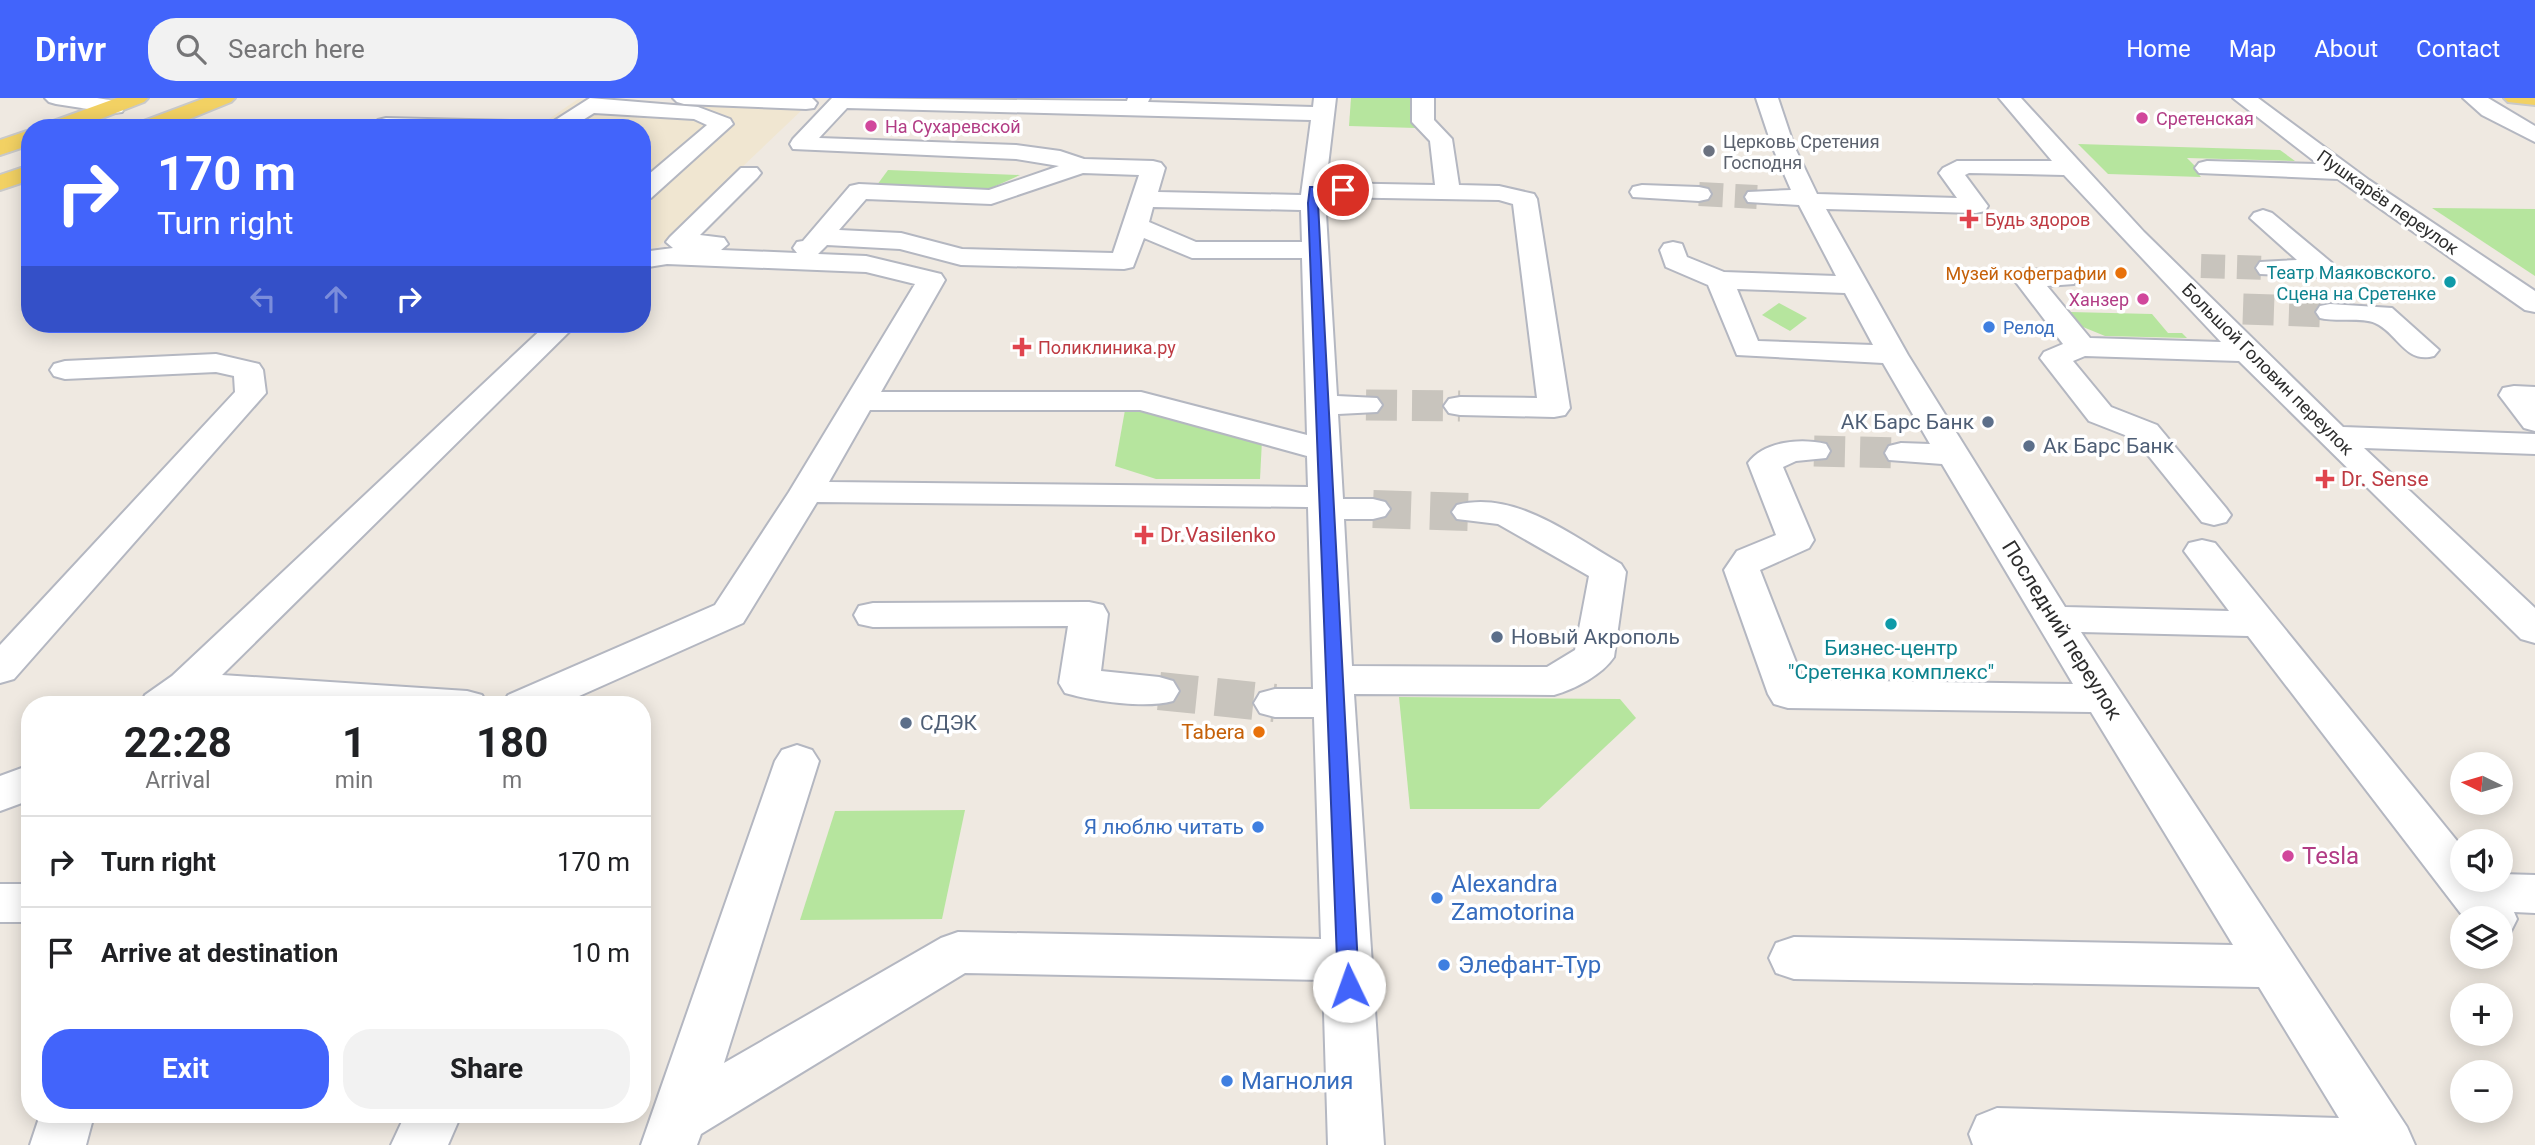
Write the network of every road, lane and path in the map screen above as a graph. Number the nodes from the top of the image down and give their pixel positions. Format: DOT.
graph roads {
  1 [pos="56,98"];
  2 [pos="137,98"];
  3 [pos="224,98"];
  4 [pos="682,98"];
  5 [pos="1423,98"];
  6 [pos="1767,98"];
  7 [pos="2010,98"];
  8 [pos="2244,98"];
  9 [pos="2474,98"];
  10 [pos="2515,98"];
  11 [pos="2535,99"];
  12 [pos="842,100"];
  13 [pos="599,102"];
  14 [pos="806,103"];
  15 [pos="1137,103"];
  16 [pos="1323,106"];
  17 [pos="114,107"];
  18 [pos="80,119"];
  19 [pos="169,119"];
  20 [pos="570,119"];
  21 [pos="2535,135"];
  22 [pos="21,140"];
  23 [pos="0,148"];
  24 [pos="1081,166"];
  25 [pos="2207,168"];
  26 [pos="2071,169"];
  27 [pos="2343,172"];
  28 [pos="749,173"];
  29 [pos="21,175"];
  30 [pos="0,183"];
  31 [pos="651,185"];
  32 [pos="1448,192"];
  33 [pos="1642,192"];
  34 [pos="1699,194"];
  35 [pos="1313,196"];
  36 [pos="991,197"];
  37 [pos="1757,197"];
  38 [pos="1144,199"];
  39 [pos="1808,200"];
  40 [pos="2263,218"];
  41 [pos="1135,225"];
  42 [pos="820,237"];
  43 [pos="1316,250"];
  44 [pos="1672,250"];
  45 [pos="961,257"];
  46 [pos="651,259"];
  47 [pos="2163,265"];
  48 [pos="2195,265"];
  49 [pos="2269,268"];
  50 [pos="2064,278"];
  51 [pos="1720,279"];
  52 [pos="1855,285"];
  53 [pos="2535,303"];
  54 [pos="2206,308"];
  55 [pos="2243,310"];
  56 [pos="2330,312"];
  57 [pos="554,333"];
  58 [pos="2081,347"];
  59 [pos="2424,350"];
  60 [pos="2250,352"];
  61 [pos="1893,355"];
  62 [pos="65,370"];
  63 [pos="2535,396"];
  64 [pos="861,401"];
  65 [pos="1322,405"];
  66 [pos="1366,405"];
  67 [pos="1460,405"];
  68 [pos="2535,421"];
  69 [pos="2337,437"];
  70 [pos="2535,444"];
  71 [pos="1324,450"];
  72 [pos="1814,451"];
  73 [pos="1901,453"];
  74 [pos="1953,454"];
  75 [pos="806,492"];
  76 [pos="1326,503"];
  77 [pos="1373,509"];
  78 [pos="1469,512"];
  79 [pos="2214,514"];
  80 [pos="2202,551"];
  81 [pos="873,615"];
  82 [pos="2053,619"];
  83 [pos="2259,624"];
  84 [pos="2535,630"];
  85 [pos="0,670"];
  86 [pos="1159,691"];
  87 [pos="1334,691"];
  88 [pos="173,695"];
  89 [pos="202,696"];
  90 [pos="543,696"];
  91 [pos="2105,698"];
  92 [pos="1275,703"];
  93 [pos="797,761"];
  94 [pos="21,785"];
  95 [pos="0,795"];
  96 [pos="2535,894"];
  97 [pos="0,903"];
  98 [pos="21,904"];
  99 [pos="2483,906"];
  100 [pos="2513,907"];
  101 [pos="1794,958"];
  102 [pos="1347,960"];
  103 [pos="2274,966"];
  104 [pos="65,1123"];
  105 [pos="430,1123"];
  106 [pos="674,1132"];
  107 [pos="58,1145"];
  108 [pos="419,1145"];
  109 [pos="1356,1145"];
  110 [pos="2001,1145"];
  111 [pos="2387,1145"];
  1 -- 17 [label="street"];
  2 -- 17 [label="main road"];
  3 -- 19 [label="main road"];
  4 -- 14 [label="street"];
  5 -- 32 [label="street"];
  6 -- 39 [label="street, Последний переулок"];
  7 -- 26 [label="street, Большой Головин переулок"];
  8 -- 27 [label="street, Пушкарёв переулок"];
  9 -- 21 [label="street"];
  10 -- 11 [label="main road"];
  12 -- 15 [label="street"];
  12 -- 24 [label="street"];
  13 -- 20 [label="street"];
  13 -- 31 [label="street"];
  15 -- 16 [label="street"];
  16 -- 35 [label="street"];
  17 -- 18 [label="main road"];
  22 -- 23 [label="main road"];
  24 -- 36 [label="street"];
  24 -- 38 [label="street"];
  25 -- 27 [label="street"];
  26 -- 39 [label="street"];
  26 -- 47 [label="street, Большой Головин переулок"];
  27 -- 53 [label="street, Пушкарёв переулок"];
  28 -- 42 [label="street"];
  29 -- 30 [label="main road"];
  32 -- 35 [label="street"];
  32 -- 67 [label="street"];
  33 -- 34 [label="street"];
  35 -- 38 [label="street"];
  35 -- 43 [label="street"];
  36 -- 42 [label="street"];
  36 -- 45 [label="street"];
  37 -- 39 [label="street"];
  38 -- 41 [label="street"];
  39 -- 52 [label="street, Последний переулок"];
  40 -- 49 [label="street"];
  41 -- 43 [label="street"];
  41 -- 45 [label="street"];
  42 -- 45 [label="street"];
  43 -- 65 [label="street"];
  44 -- 51 [label="street"];
  46 -- 64 [label="street"];
  47 -- 48 [label="street"];
  47 -- 54 [label="street, Большой Головин переулок"];
  50 -- 58 [label="street"];
  51 -- 52 [label="street"];
  51 -- 61 [label="street"];
  52 -- 61 [label="street, Последний переулок"];
  54 -- 55 [label="street"];
  54 -- 60 [label="street, Большой Головин переулок"];
  56 -- 59 [label="street"];
  57 -- 88 [label="street"];
  58 -- 60 [label="street"];
  58 -- 79 [label="street"];
  60 -- 69 [label="street, Большой Головин переулок"];
  61 -- 74 [label="street, Последний переулок"];
  62 -- 85 [label="street"];
  63 -- 68 [label="street"];
  64 -- 71 [label="street"];
  64 -- 75 [label="street"];
  65 -- 66 [label="street"];
  65 -- 71 [label="street"];
  69 -- 70 [label="street"];
  69 -- 84 [label="street, Большой Головин переулок"];
  71 -- 76 [label="street"];
  72 -- 91 [label="street"];
  73 -- 74 [label="street"];
  74 -- 82 [label="street, Последний переулок"];
  75 -- 76 [label="street"];
  75 -- 90 [label="street"];
  76 -- 77 [label="street"];
  76 -- 87 [label="street"];
  78 -- 87 [label="street"];
  80 -- 83 [label="street"];
  81 -- 86 [label="street"];
  82 -- 83 [label="street"];
  82 -- 91 [label="street, Последний переулок"];
  83 -- 99 [label="street"];
  87 -- 92 [label="street"];
  87 -- 102 [label="street"];
  88 -- 89 [label="street"];
  91 -- 103 [label="street, Последний переулок"];
  93 -- 106 [label="street"];
  94 -- 95 [label="street"];
  96 -- 100 [label="street"];
  97 -- 98 [label="street"];
  101 -- 103 [label="street"];
  102 -- 106 [label="street"];
  102 -- 109 [label="street"];
  103 -- 111 [label="street, Последний переулок"];
  104 -- 107 [label="street"];
  105 -- 108 [label="street"];
  110 -- 111 [label="street"];
}
